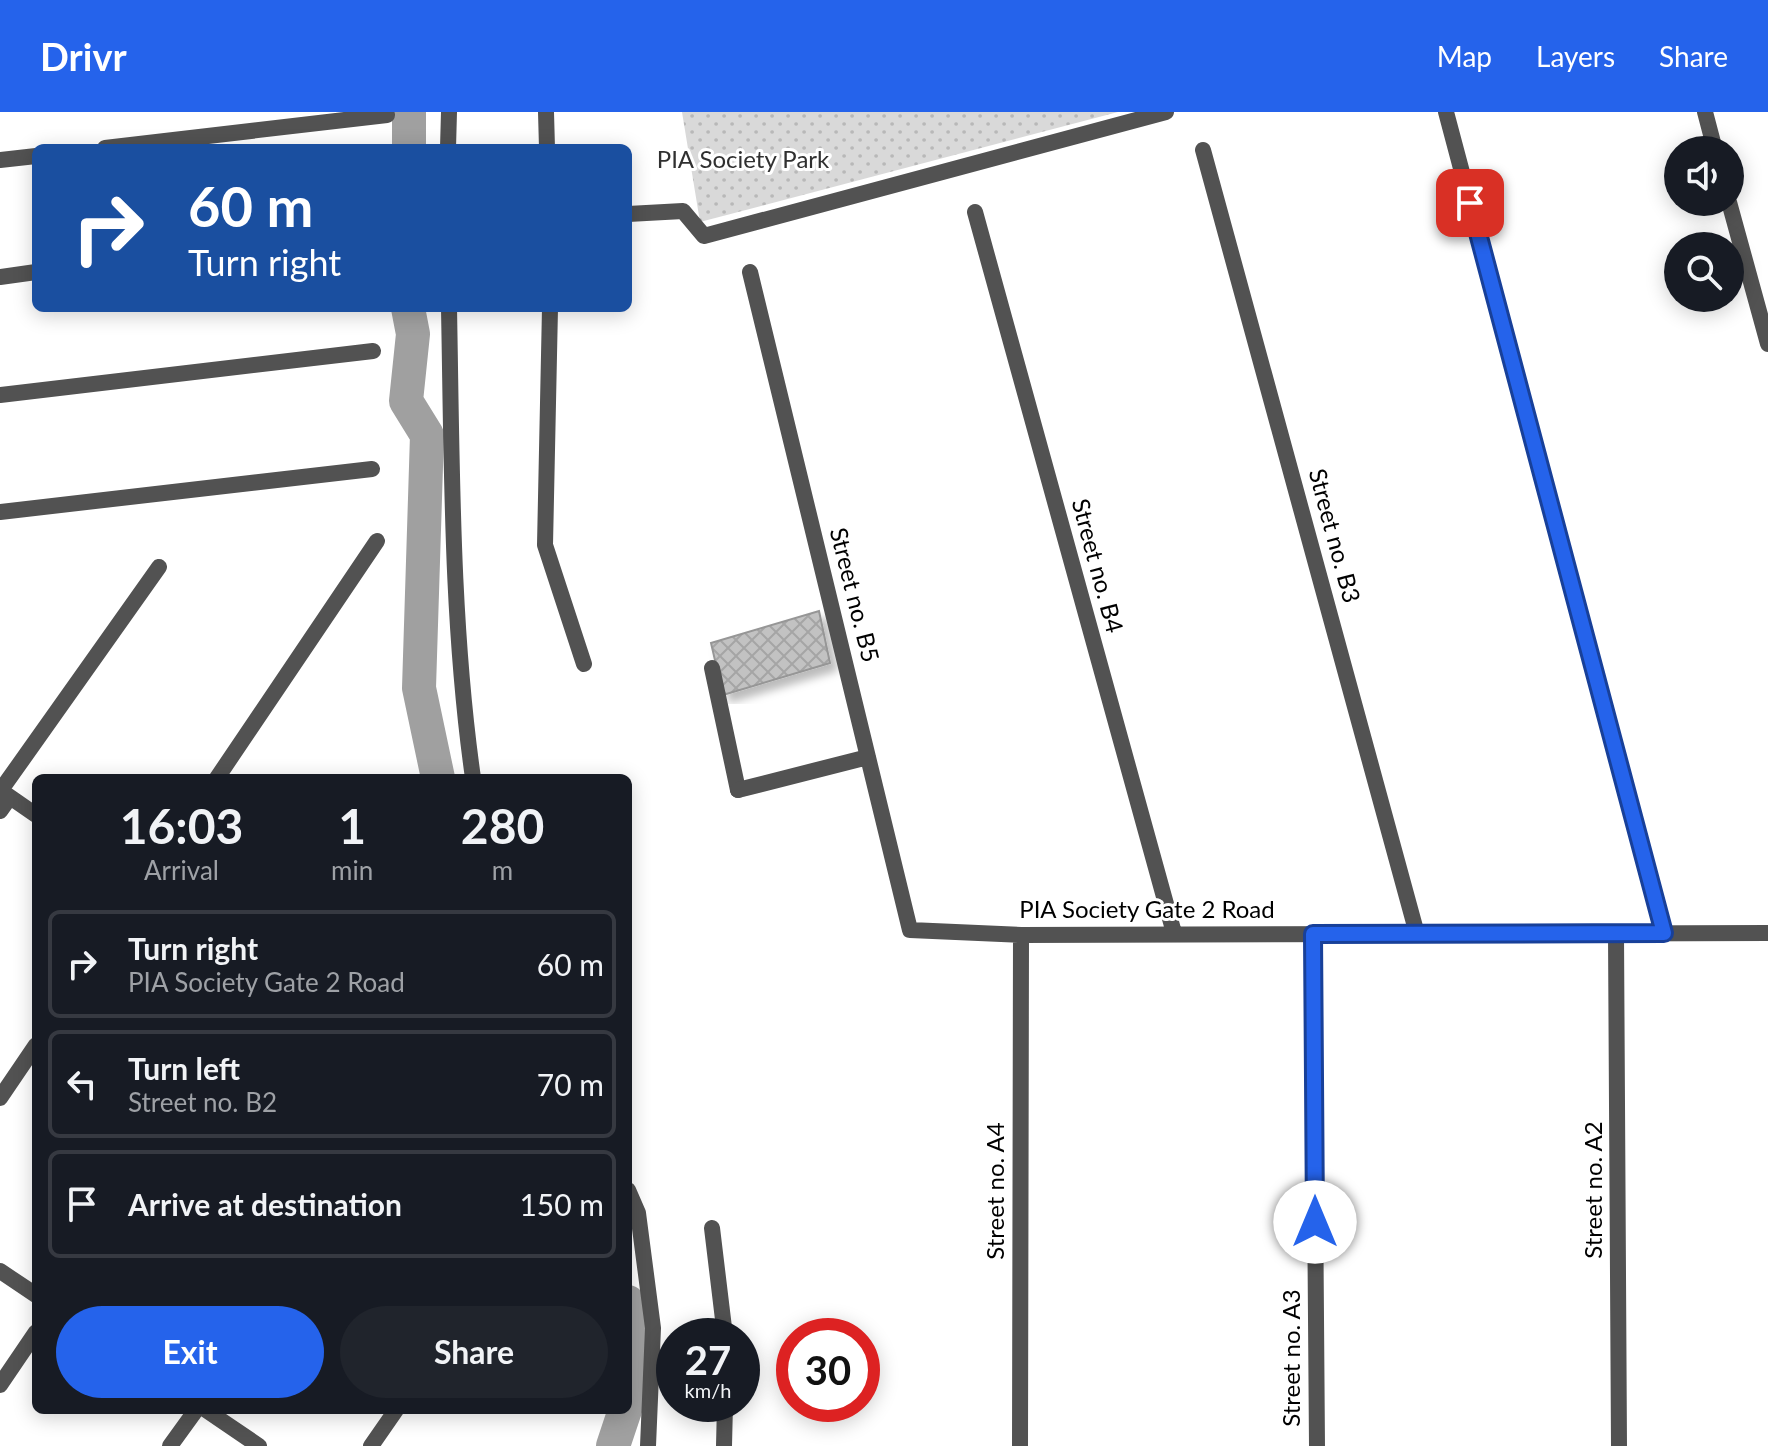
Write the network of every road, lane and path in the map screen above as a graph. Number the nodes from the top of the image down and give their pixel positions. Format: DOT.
graph roads {
  1 [pos="449,112"];
  2 [pos="546,112"];
  3 [pos="1166,112"];
  4 [pos="1446,112"];
  5 [pos="1705,112"];
  6 [pos="387,115"];
  7 [pos="1711,136"];
  8 [pos="139,144"];
  9 [pos="448,144"];
  10 [pos="547,144"];
  11 [pos="1203,150"];
  12 [pos="32,156"];
  13 [pos="0,160"];
  14 [pos="975,212"];
  15 [pos="632,214"];
  16 [pos="1733,216"];
  17 [pos="750,272"];
  18 [pos="32,273"];
  19 [pos="0,277"];
  20 [pos="449,312"];
  21 [pos="550,312"];
  22 [pos="1768,344"];
  23 [pos="373,351"];
  24 [pos="0,395"];
  25 [pos="372,469"];
  26 [pos="0,512"];
  27 [pos="377,541"];
  28 [pos="159,567"];
  29 [pos="584,664"];
  30 [pos="712,668"];
  31 [pos="868,757"];
  32 [pos="220,774"];
  33 [pos="472,774"];
  34 [pos="3,797"];
  35 [pos="32,813"];
  36 [pos="910,930"];
  37 [pos="1174,933"];
  38 [pos="1664,933"];
  39 [pos="1768,933"];
  40 [pos="1313,934"];
  41 [pos="1417,934"];
  42 [pos="1616,934"];
  43 [pos="1021,935"];
  44 [pos="32,1051"];
  45 [pos="0,1098"];
  46 [pos="632,1199"];
  47 [pos="712,1228"];
  48 [pos="0,1271"];
  49 [pos="32,1292"];
  50 [pos="723,1318"];
  51 [pos="32,1338"];
  52 [pos="0,1385"];
  53 [pos="193,1414"];
  54 [pos="212,1414"];
  55 [pos="393,1414"];
  56 [pos="725,1422"];
  57 [pos="170,1446"];
  58 [pos="259,1446"];
  59 [pos="371,1446"];
  60 [pos="648,1446"];
  61 [pos="724,1446"];
  62 [pos="1020,1446"];
  63 [pos="1317,1446"];
  64 [pos="1619,1446"];
  1 -- 9 [label="street"];
  2 -- 10 [label="street"];
  3 -- 15 [label="street"];
  4 -- 38 [label="street"];
  5 -- 7 [label="street"];
  6 -- 8 [label="street"];
  11 -- 41 [label="street, Street no. B3"];
  12 -- 13 [label="street"];
  14 -- 37 [label="street, Street no. B4"];
  16 -- 22 [label="street"];
  17 -- 31 [label="street, Street no. B5"];
  18 -- 19 [label="street"];
  20 -- 33 [label="street"];
  21 -- 29 [label="street"];
  23 -- 24 [label="street"];
  25 -- 26 [label="street"];
  27 -- 32 [label="street"];
  28 -- 34 [label="street"];
  30 -- 31 [label="street"];
  31 -- 36 [label="street, Street no. B5"];
  34 -- 35 [label="street"];
  36 -- 43 [label="street, PIA Society Gate 2 Road"];
  37 -- 40 [label="street, PIA Society Gate 2 Road"];
  37 -- 43 [label="street, PIA Society Gate 2 Road"];
  38 -- 39 [label="street, PIA Society Gate 2 Road"];
  38 -- 42 [label="street, PIA Society Gate 2 Road"];
  40 -- 41 [label="street, PIA Society Gate 2 Road"];
  40 -- 63 [label="street, Street no. A3"];
  41 -- 42 [label="street, PIA Society Gate 2 Road"];
  42 -- 64 [label="street, Street no. A2"];
  43 -- 62 [label="street, Street no. A4"];
  44 -- 45 [label="street"];
  46 -- 60 [label="street"];
  47 -- 50 [label="street"];
  48 -- 49 [label="street"];
  51 -- 52 [label="street"];
  53 -- 57 [label="street"];
  54 -- 58 [label="street"];
  55 -- 59 [label="street"];
  56 -- 61 [label="street"];
}
